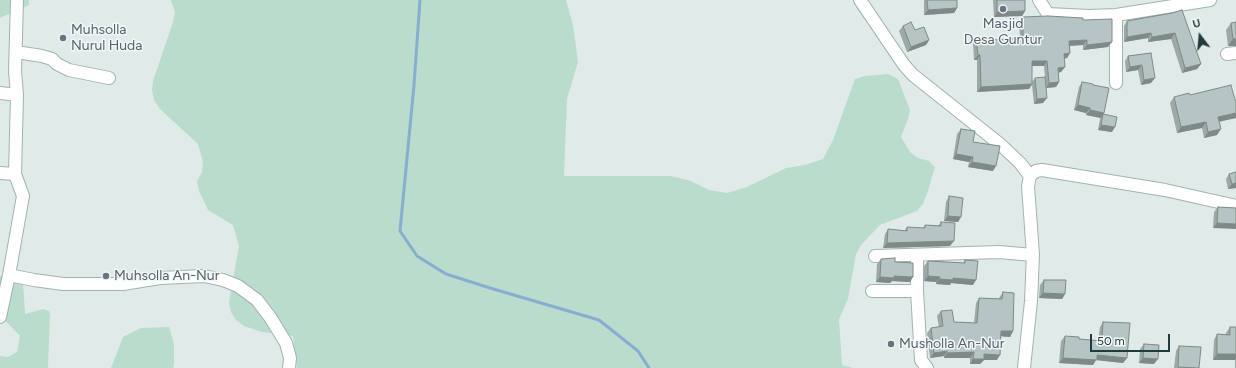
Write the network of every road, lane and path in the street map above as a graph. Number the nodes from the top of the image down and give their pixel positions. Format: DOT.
graph roads {
  1 [pos="17,0"];
  2 [pos="860,0"];
  3 [pos="1039,0"];
  4 [pos="1210,0"];
  5 [pos="1116,16"];
  6 [pos="16,52"];
  7 [pos="109,78"];
  8 [pos="1116,83"];
  9 [pos="0,93"];
  10 [pos="17,95"];
  11 [pos="0,172"];
  12 [pos="15,174"];
  13 [pos="1030,176"];
  14 [pos="1236,206"];
  15 [pos="917,255"];
  16 [pos="1033,255"];
  17 [pos="875,256"];
  18 [pos="9,275"];
  19 [pos="872,291"];
  20 [pos="917,291"];
  21 [pos="0,317"];
  22 [pos="289,368"];
  23 [pos="927,368"];
  24 [pos="1024,368"];
  1 -- 6 [label="street"];
  2 -- 13 [label="street"];
  3 -- 5 [label="street"];
  4 -- 5 [label="street"];
  5 -- 8 [label="street"];
  6 -- 7 [label="street"];
  6 -- 10 [label="street"];
  9 -- 10 [label="street"];
  10 -- 12 [label="street"];
  11 -- 12 [label="street"];
  12 -- 18 [label="street"];
  13 -- 14 [label="street"];
  13 -- 16 [label="street"];
  15 -- 16 [label="street"];
  15 -- 17 [label="street"];
  15 -- 20 [label="street"];
  16 -- 24 [label="street"];
  18 -- 21 [label="street"];
  18 -- 22 [label="street"];
  19 -- 20 [label="street"];
  20 -- 23 [label="street"];
}
